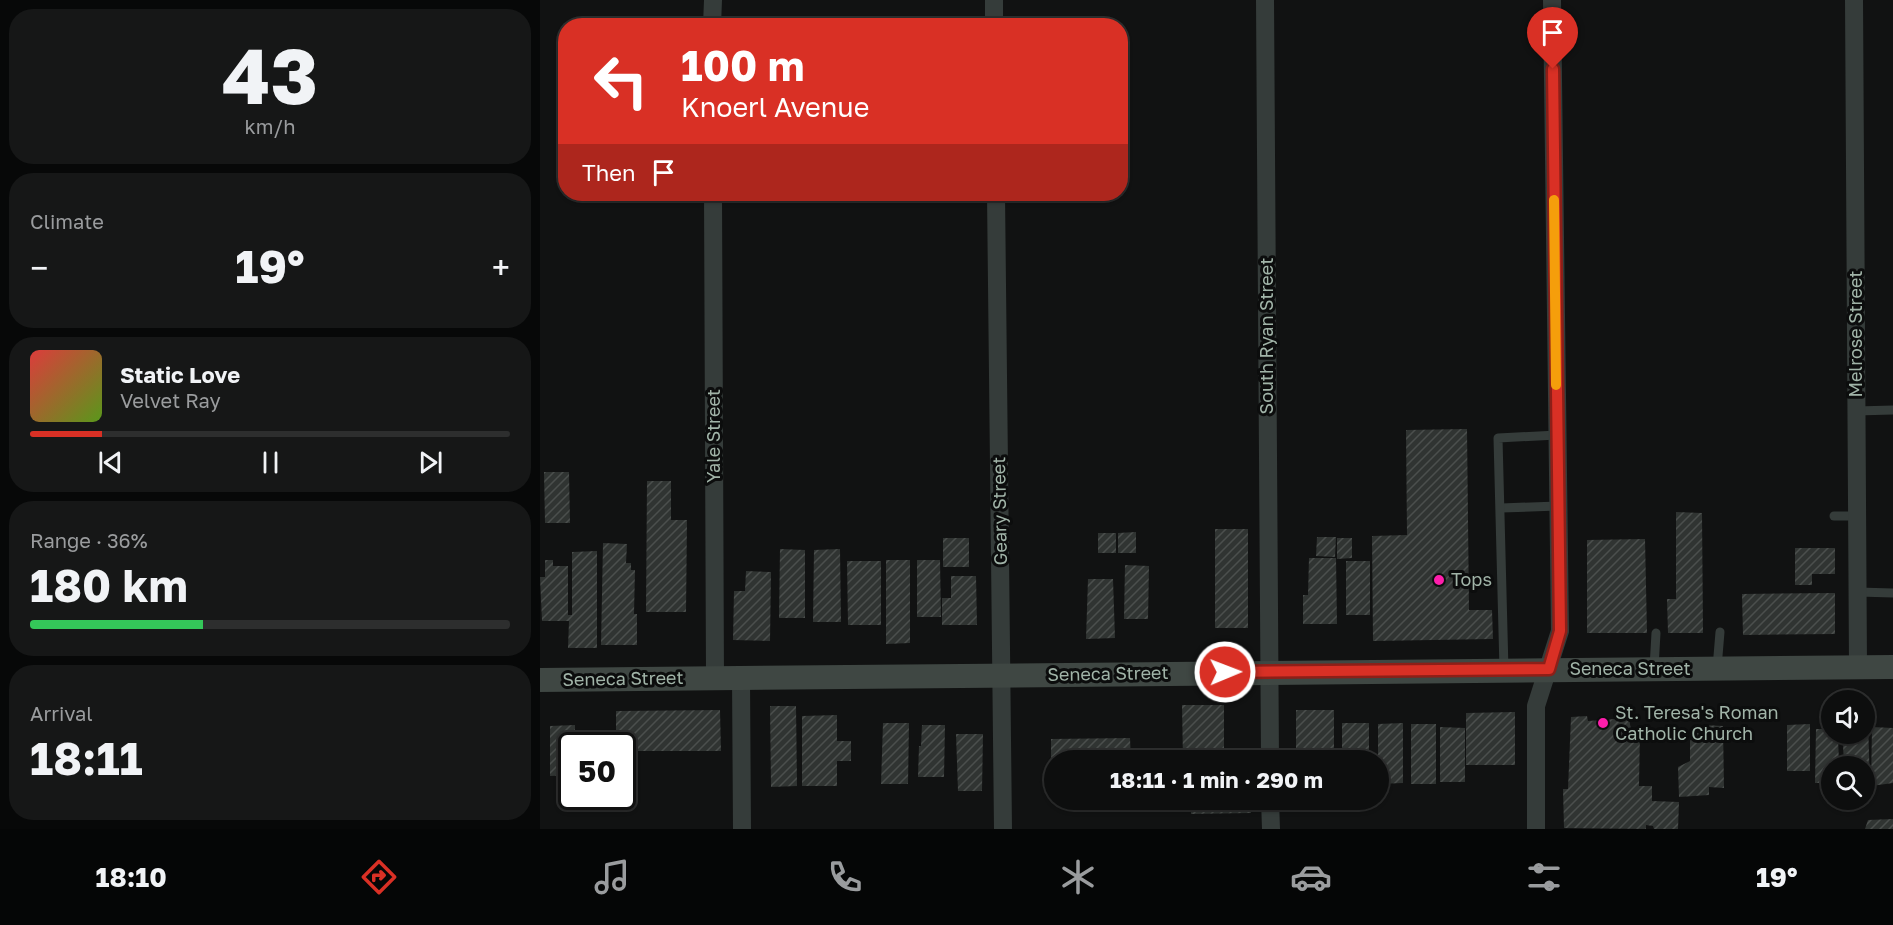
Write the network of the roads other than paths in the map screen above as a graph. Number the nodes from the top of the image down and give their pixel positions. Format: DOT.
graph roads {
  1 [pos="713,0"];
  2 [pos="994,0"];
  3 [pos="1265,0"];
  4 [pos="1552,0"];
  5 [pos="1854,0"];
  6 [pos="712,18"];
  7 [pos="994,18"];
  8 [pos="713,201"];
  9 [pos="996,201"];
  10 [pos="1893,410"];
  11 [pos="1856,411"];
  12 [pos="1557,435"];
  13 [pos="1558,506"];
  14 [pos="1501,508"];
  15 [pos="1834,516"];
  16 [pos="1857,516"];
  17 [pos="1857,592"];
  18 [pos="1893,593"];
  19 [pos="1720,632"];
  20 [pos="1656,633"];
  21 [pos="1893,667"];
  22 [pos="1654,668"];
  23 [pos="1717,668"];
  24 [pos="1858,668"];
  25 [pos="1549,669"];
  26 [pos="1504,670"];
  27 [pos="1269,672"];
  28 [pos="1001,675"];
  29 [pos="715,678"];
  30 [pos="741,678"];
  31 [pos="540,680"];
  32 [pos="1270,750"];
  33 [pos="1270,810"];
  34 [pos="742,829"];
  35 [pos="1003,829"];
  36 [pos="1270,829"];
  37 [pos="1536,829"];
  1 -- 6 [label="street"];
  2 -- 7 [label="street"];
  3 -- 27 [label="street, South Ryan Street"];
  4 -- 12 [label="street"];
  5 -- 11 [label="street, Melrose Street"];
  8 -- 29 [label="street, Yale Street"];
  9 -- 28 [label="street, Geary Street"];
  10 -- 11 [label="lane"];
  11 -- 16 [label="street, Melrose Street"];
  12 -- 13 [label="street"];
  12 -- 14 [label="lane"];
  13 -- 14 [label="lane"];
  13 -- 25 [label="street"];
  14 -- 26 [label="lane"];
  15 -- 16 [label="lane"];
  16 -- 17 [label="street, Melrose Street"];
  17 -- 18 [label="lane"];
  17 -- 24 [label="street, Melrose Street"];
  19 -- 23 [label="lane"];
  20 -- 22 [label="lane"];
  21 -- 24 [label="main road, Seneca Street"];
  22 -- 23 [label="main road, Seneca Street"];
  22 -- 25 [label="main road, Seneca Street"];
  23 -- 24 [label="main road, Seneca Street"];
  25 -- 26 [label="main road, Seneca Street"];
  25 -- 37 [label="street"];
  26 -- 27 [label="main road, Seneca Street"];
  27 -- 28 [label="main road, Seneca Street"];
  27 -- 32 [label="street, South Ryan Street"];
  28 -- 30 [label="main road, Seneca Street"];
  28 -- 35 [label="street, Geary Street"];
  29 -- 30 [label="main road, Seneca Street"];
  29 -- 31 [label="main road, Seneca Street"];
  30 -- 34 [label="street"];
  33 -- 36 [label="street"];
}
